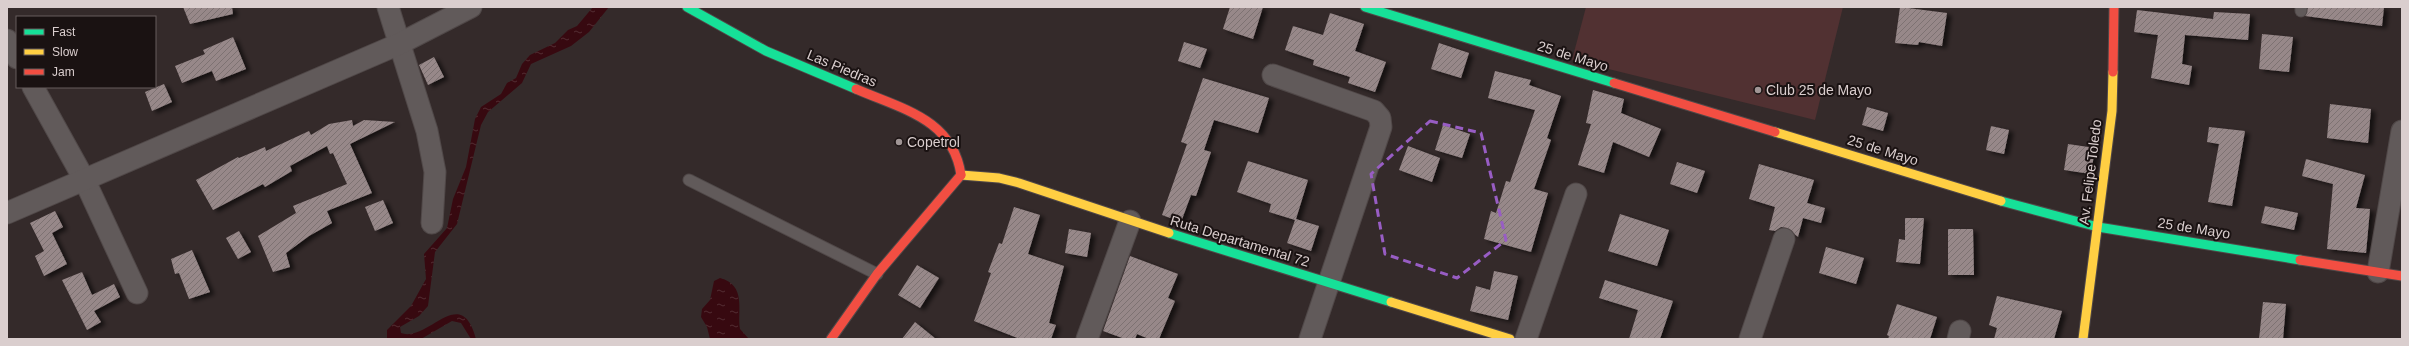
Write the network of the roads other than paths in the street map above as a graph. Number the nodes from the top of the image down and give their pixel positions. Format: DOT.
graph roads {
  1 [pos="388,7"];
  2 [pos="471,7"];
  3 [pos="688,7"];
  4 [pos="1365,7"];
  5 [pos="2114,7"];
  6 [pos="7,40"];
  7 [pos="399,44"];
  8 [pos="16,56"];
  9 [pos="1273,75"];
  10 [pos="34,88"];
  11 [pos="2402,131"];
  12 [pos="961,175"];
  13 [pos="84,179"];
  14 [pos="689,180"];
  15 [pos="1576,194"];
  16 [pos="7,213"];
  17 [pos="1130,222"];
  18 [pos="432,223"];
  19 [pos="2098,227"];
  20 [pos="1784,239"];
  21 [pos="2378,272"];
  22 [pos="878,274"];
  23 [pos="2402,276"];
  24 [pos="1328,283"];
  25 [pos="137,292"];
  26 [pos="831,339"];
  27 [pos="1087,339"];
  28 [pos="1310,339"];
  29 [pos="1510,339"];
  30 [pos="1526,339"];
  31 [pos="1750,339"];
  32 [pos="2082,339"];
  1 -- 7 [label="street"];
  2 -- 7 [label="street"];
  3 -- 12 [label="street, Las Piedras"];
  4 -- 19 [label="street, 25 de Mayo"];
  5 -- 19 [label="street, Av. Felipe Toledo"];
  6 -- 8 [label="street"];
  7 -- 13 [label="street"];
  7 -- 18 [label="street"];
  9 -- 24 [label="street"];
  10 -- 13 [label="street"];
  11 -- 21 [label="street"];
  12 -- 17 [label="street, Ruta Departamental 72"];
  12 -- 22 [label="street"];
  13 -- 16 [label="street"];
  13 -- 25 [label="street"];
  14 -- 22 [label="lane"];
  15 -- 30 [label="street"];
  17 -- 24 [label="street, Ruta Departamental 72"];
  17 -- 27 [label="street"];
  19 -- 21 [label="street, 25 de Mayo"];
  19 -- 32 [label="street, Av. Felipe Toledo"];
  20 -- 31 [label="street"];
  21 -- 23 [label="street, 25 de Mayo"];
  22 -- 26 [label="street"];
  24 -- 28 [label="street"];
  24 -- 29 [label="street, Ruta Departamental 72"];
}
